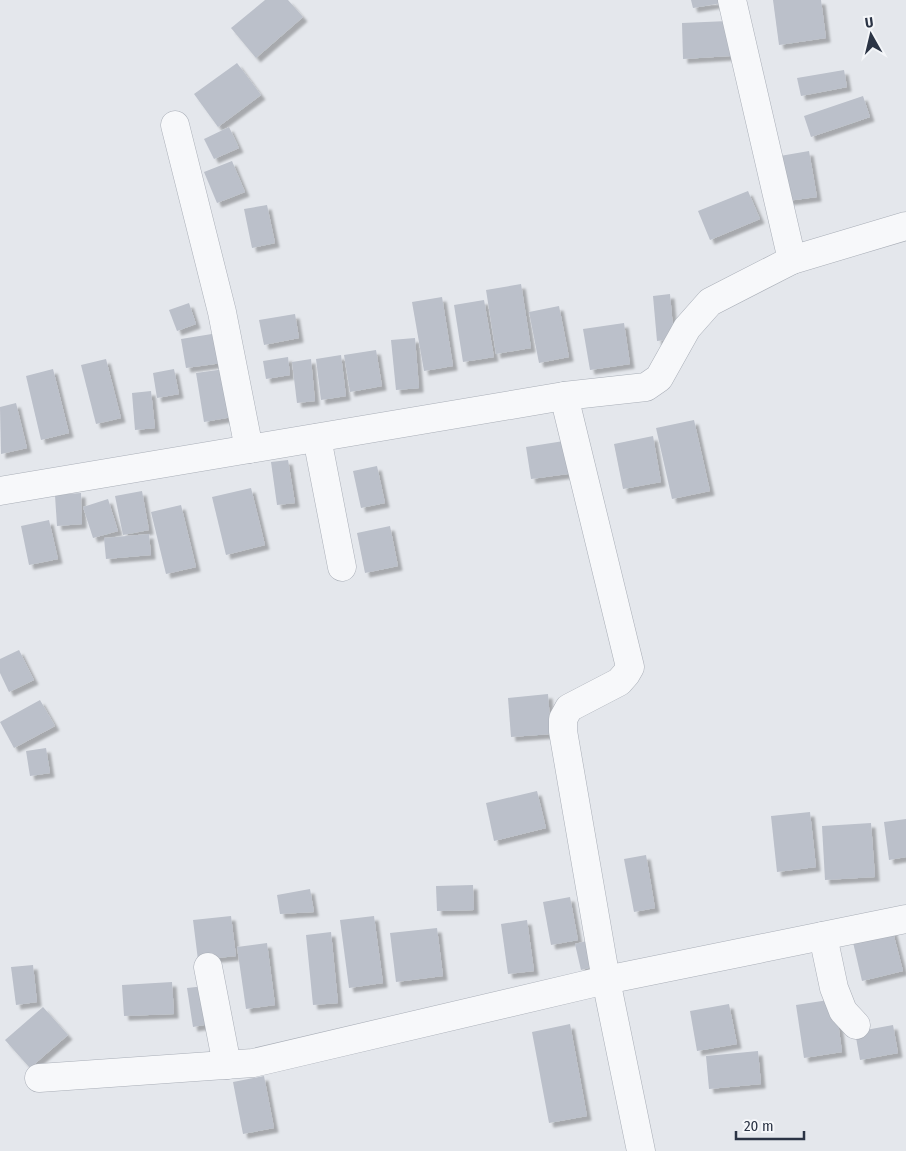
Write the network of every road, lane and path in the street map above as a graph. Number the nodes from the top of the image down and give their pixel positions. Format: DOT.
graph roads {
  1 [pos="732,0"];
  2 [pos="175,125"];
  3 [pos="906,226"];
  4 [pos="792,260"];
  5 [pos="564,396"];
  6 [pos="317,438"];
  7 [pos="249,449"];
  8 [pos="0,491"];
  9 [pos="342,567"];
  10 [pos="906,919"];
  11 [pos="823,936"];
  12 [pos="208,967"];
  13 [pos="606,980"];
  14 [pos="856,1025"];
  15 [pos="228,1065"];
  16 [pos="40,1078"];
  17 [pos="641,1151"];
  1 -- 4 [label="street"];
  2 -- 7 [label="street"];
  3 -- 4 [label="street"];
  4 -- 5 [label="street"];
  5 -- 6 [label="street"];
  5 -- 13 [label="street"];
  6 -- 7 [label="street"];
  6 -- 9 [label="street"];
  7 -- 8 [label="street"];
  10 -- 11 [label="street"];
  11 -- 13 [label="street"];
  11 -- 14 [label="street"];
  12 -- 15 [label="street"];
  13 -- 15 [label="street"];
  13 -- 17 [label="street"];
  15 -- 16 [label="street"];
}
